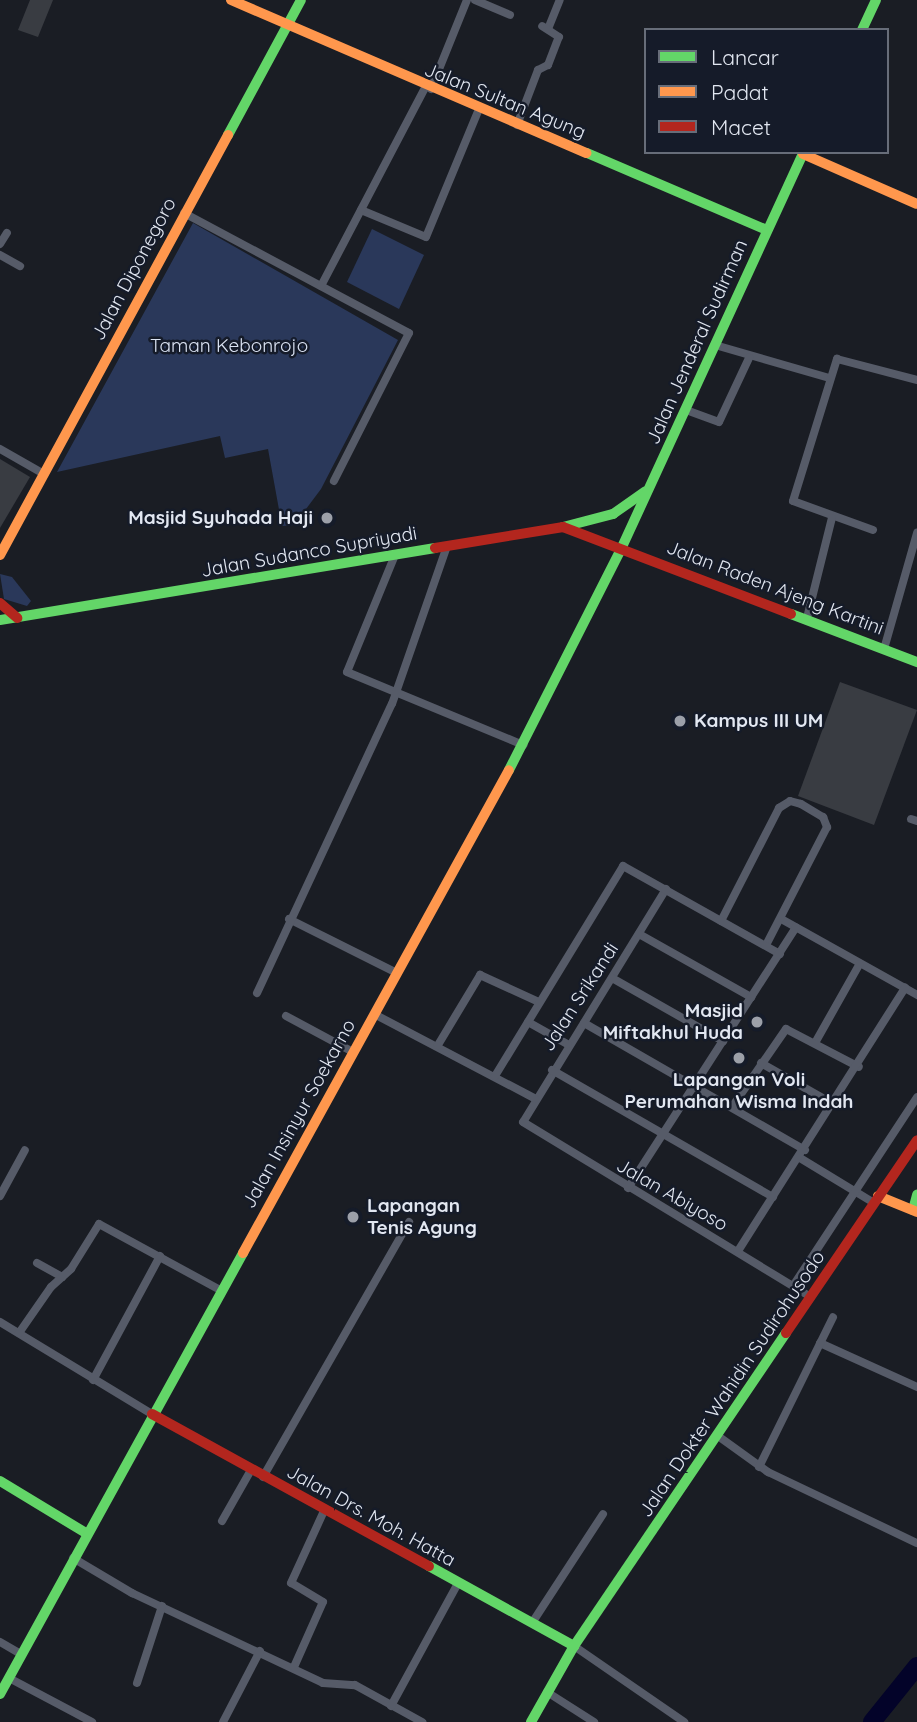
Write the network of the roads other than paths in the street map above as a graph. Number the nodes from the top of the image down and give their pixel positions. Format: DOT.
graph roads {
  1 [pos="231,0"];
  2 [pos="301,0"];
  3 [pos="467,0"];
  4 [pos="475,0"];
  5 [pos="560,0"];
  6 [pos="876,0"];
  7 [pos="510,15"];
  8 [pos="286,26"];
  9 [pos="863,28"];
  10 [pos="428,89"];
  11 [pos="479,109"];
  12 [pos="517,125"];
  13 [pos="803,154"];
  14 [pos="805,154"];
  15 [pos="917,204"];
  16 [pos="361,210"];
  17 [pos="184,213"];
  18 [pos="767,230"];
  19 [pos="8,233"];
  20 [pos="0,244"];
  21 [pos="0,255"];
  22 [pos="20,266"];
  23 [pos="321,286"];
  24 [pos="715,345"];
  25 [pos="749,358"];
  26 [pos="829,378"];
  27 [pos="917,380"];
  28 [pos="686,410"];
  29 [pos="0,449"];
  30 [pos="44,474"];
  31 [pos="334,481"];
  32 [pos="649,489"];
  33 [pos="832,518"];
  34 [pos="563,527"];
  35 [pos="873,530"];
  36 [pos="917,533"];
  37 [pos="447,546"];
  38 [pos="622,547"];
  39 [pos="0,555"];
  40 [pos="395,555"];
  41 [pos="0,603"];
  42 [pos="17,618"];
  43 [pos="807,618"];
  44 [pos="0,620"];
  45 [pos="884,649"];
  46 [pos="917,662"];
  47 [pos="396,692"];
  48 [pos="523,745"];
  49 [pos="666,889"];
  50 [pos="289,919"];
  51 [pos="721,920"];
  52 [pos="783,920"];
  53 [pos="796,927"];
  54 [pos="639,934"];
  55 [pos="766,945"];
  56 [pos="780,954"];
  57 [pos="859,964"];
  58 [pos="397,973"];
  59 [pos="612,978"];
  60 [pos="905,988"];
  61 [pos="257,993"];
  62 [pos="917,995"];
  63 [pos="751,998"];
  64 [pos="539,1002"];
  65 [pos="374,1014"];
  66 [pos="286,1016"];
  67 [pos="528,1021"];
  68 [pos="584,1023"];
  69 [pos="723,1041"];
  70 [pos="815,1043"];
  71 [pos="567,1044"];
  72 [pos="438,1045"];
  73 [pos="353,1052"];
  74 [pos="761,1063"];
  75 [pos="859,1067"];
  76 [pos="552,1070"];
  77 [pos="495,1076"];
  78 [pos="692,1087"];
  79 [pos="917,1097"];
  80 [pos="534,1098"];
  81 [pos="835,1105"];
  82 [pos="732,1107"];
  83 [pos="523,1122"];
  84 [pos="662,1133"];
  85 [pos="917,1140"];
  86 [pos="25,1150"];
  87 [pos="803,1154"];
  88 [pos="628,1188"];
  89 [pos="857,1192"];
  90 [pos="917,1195"];
  91 [pos="0,1196"];
  92 [pos="773,1197"];
  93 [pos="875,1200"];
  94 [pos="915,1211"];
  95 [pos="409,1223"];
  96 [pos="738,1251"];
  97 [pos="160,1256"];
  98 [pos="37,1263"];
  99 [pos="62,1277"];
  100 [pos="793,1286"];
  101 [pos="220,1290"];
  102 [pos="809,1296"];
  103 [pos="833,1317"];
  104 [pos="0,1322"];
  105 [pos="19,1333"];
  106 [pos="820,1343"];
  107 [pos="93,1380"];
  108 [pos="917,1387"];
  109 [pos="152,1414"];
  110 [pos="718,1436"];
  111 [pos="759,1467"];
  112 [pos="251,1470"];
  113 [pos="263,1477"];
  114 [pos="1,1484"];
  115 [pos="324,1511"];
  116 [pos="603,1514"];
  117 [pos="222,1521"];
  118 [pos="86,1533"];
  119 [pos="917,1543"];
  120 [pos="73,1558"];
  121 [pos="458,1583"];
  122 [pos="162,1606"];
  123 [pos="531,1623"];
  124 [pos="0,1642"];
  125 [pos="574,1646"];
  126 [pos="260,1651"];
  127 [pos="21,1654"];
  128 [pos="294,1667"];
  129 [pos="137,1683"];
  130 [pos="3,1686"];
  131 [pos="547,1692"];
  132 [pos="391,1706"];
  133 [pos="92,1722"];
  134 [pos="223,1722"];
  135 [pos="422,1722"];
  136 [pos="531,1722"];
  137 [pos="594,1722"];
  138 [pos="684,1722"];
  1 -- 8 [label="main road, Jalan Sultan Agung"];
  2 -- 8 [label="main road, Jalan Diponegoro"];
  3 -- 10 [label="street"];
  4 -- 7 [label="street"];
  5 -- 12 [label="street"];
  6 -- 9 [label="main road"];
  8 -- 10 [label="main road, Jalan Sultan Agung"];
  8 -- 17 [label="main road, Jalan Diponegoro"];
  10 -- 11 [label="main road, Jalan Sultan Agung"];
  10 -- 16 [label="street"];
  11 -- 12 [label="main road, Jalan Sultan Agung"];
  11 -- 16 [label="street"];
  12 -- 18 [label="main road, Jalan Sultan Agung"];
  13 -- 18 [label="main road, Jalan Jenderal Sudirman"];
  14 -- 15 [label="main road"];
  16 -- 23 [label="street"];
  17 -- 23 [label="street"];
  17 -- 30 [label="main road, Jalan Diponegoro"];
  18 -- 24 [label="main road, Jalan Jenderal Sudirman"];
  19 -- 20 [label="street"];
  21 -- 22 [label="street"];
  23 -- 31 [label="street"];
  24 -- 25 [label="street"];
  24 -- 28 [label="main road, Jalan Jenderal Sudirman"];
  25 -- 26 [label="street"];
  25 -- 28 [label="street"];
  26 -- 27 [label="street"];
  26 -- 33 [label="street"];
  28 -- 32 [label="main road, Jalan Jenderal Sudirman"];
  29 -- 30 [label="street"];
  30 -- 39 [label="main road, Jalan Diponegoro"];
  32 -- 34 [label="main road"];
  32 -- 38 [label="main road, Jalan Jenderal Sudirman"];
  33 -- 35 [label="street"];
  33 -- 43 [label="street"];
  34 -- 37 [label="main road, Jalan Sudanco Supriyadi"];
  34 -- 38 [label="main road, Jalan Sudanco Supriyadi"];
  36 -- 45 [label="street"];
  37 -- 40 [label="main road, Jalan Sudanco Supriyadi"];
  37 -- 47 [label="street"];
  38 -- 43 [label="main road, Jalan Raden Ajeng Kartini"];
  38 -- 48 [label="main road, Jalan Insinyur Soekarno"];
  40 -- 42 [label="main road, Jalan Sudanco Supriyadi"];
  40 -- 47 [label="street"];
  41 -- 42 [label="main road"];
  42 -- 44 [label="main road, Jalan Sudanco Supriyadi"];
  43 -- 45 [label="main road, Jalan Raden Ajeng Kartini"];
  45 -- 46 [label="main road, Jalan Raden Ajeng Kartini"];
  47 -- 48 [label="street"];
  47 -- 50 [label="street"];
  48 -- 58 [label="main road, Jalan Insinyur Soekarno"];
  49 -- 51 [label="street"];
  49 -- 54 [label="street, Jalan Srikandi"];
  49 -- 64 [label="street"];
  50 -- 58 [label="street"];
  50 -- 61 [label="street"];
  51 -- 52 [label="street"];
  51 -- 55 [label="street"];
  52 -- 53 [label="street"];
  52 -- 55 [label="street"];
  53 -- 56 [label="street"];
  53 -- 57 [label="street"];
  54 -- 59 [label="street, Jalan Srikandi"];
  54 -- 63 [label="street"];
  55 -- 56 [label="street"];
  56 -- 63 [label="street"];
  57 -- 60 [label="street"];
  57 -- 70 [label="street"];
  58 -- 65 [label="main road, Jalan Insinyur Soekarno"];
  59 -- 68 [label="street, Jalan Srikandi"];
  59 -- 69 [label="street"];
  60 -- 62 [label="street"];
  60 -- 75 [label="street"];
  63 -- 69 [label="street"];
  64 -- 67 [label="street"];
  64 -- 72 [label="street"];
  65 -- 72 [label="street"];
  65 -- 73 [label="main road, Jalan Insinyur Soekarno"];
  66 -- 73 [label="street"];
  67 -- 71 [label="street"];
  67 -- 77 [label="street"];
  68 -- 71 [label="street, Jalan Srikandi"];
  68 -- 78 [label="street"];
  69 -- 78 [label="street"];
  70 -- 74 [label="street"];
  70 -- 75 [label="street"];
  71 -- 76 [label="street, Jalan Srikandi"];
  72 -- 77 [label="street"];
  73 -- 101 [label="main road, Jalan Insinyur Soekarno"];
  74 -- 81 [label="street"];
  74 -- 82 [label="street"];
  75 -- 81 [label="street"];
  76 -- 80 [label="street, Jalan Srikandi"];
  76 -- 84 [label="street"];
  77 -- 80 [label="street"];
  78 -- 82 [label="street"];
  78 -- 84 [label="street"];
  79 -- 89 [label="street"];
  80 -- 83 [label="street, Jalan Srikandi"];
  81 -- 87 [label="street"];
  82 -- 87 [label="street"];
  83 -- 88 [label="street, Jalan Abiyoso"];
  84 -- 88 [label="street"];
  84 -- 92 [label="street"];
  85 -- 93 [label="main road, Jalan Dokter Wahidin Sudirohusodo"];
  86 -- 91 [label="street"];
  87 -- 89 [label="street"];
  87 -- 92 [label="street"];
  88 -- 96 [label="street, Jalan Abiyoso"];
  89 -- 93 [label="street"];
  89 -- 100 [label="street"];
  90 -- 94 [label="main road"];
  92 -- 96 [label="street"];
  93 -- 94 [label="main road"];
  93 -- 102 [label="main road, Jalan Dokter Wahidin Sudirohusodo"];
  95 -- 113 [label="street"];
  96 -- 100 [label="street, Jalan Abiyoso"];
  97 -- 99 [label="street"];
  97 -- 101 [label="street"];
  97 -- 107 [label="street"];
  98 -- 99 [label="street"];
  99 -- 105 [label="street"];
  100 -- 102 [label="street, Jalan Abiyoso"];
  101 -- 109 [label="main road, Jalan Insinyur Soekarno"];
  102 -- 110 [label="main road, Jalan Dokter Wahidin Sudirohusodo"];
  103 -- 106 [label="street"];
  104 -- 105 [label="street"];
  105 -- 107 [label="street"];
  106 -- 108 [label="street"];
  106 -- 111 [label="street"];
  107 -- 109 [label="street"];
  109 -- 112 [label="main road, Jalan Drs. Moh. Hatta"];
  109 -- 118 [label="main road, Jalan Insinyur Soekarno"];
  110 -- 111 [label="street"];
  110 -- 125 [label="main road, Jalan Dokter Wahidin Sudirohusodo"];
  111 -- 119 [label="street"];
  112 -- 113 [label="main road, Jalan Drs. Moh. Hatta"];
  112 -- 117 [label="street"];
  113 -- 115 [label="main road, Jalan Drs. Moh. Hatta"];
  114 -- 118 [label="main road"];
  115 -- 121 [label="main road, Jalan Drs. Moh. Hatta"];
  115 -- 128 [label="street"];
  116 -- 123 [label="street"];
  118 -- 120 [label="main road, Jalan Insinyur Soekarno"];
  120 -- 122 [label="street"];
  120 -- 127 [label="main road, Jalan Insinyur Soekarno"];
  121 -- 123 [label="main road, Jalan Drs. Moh. Hatta"];
  121 -- 132 [label="street"];
  122 -- 126 [label="street"];
  122 -- 129 [label="street"];
  123 -- 125 [label="main road, Jalan Drs. Moh. Hatta"];
  124 -- 127 [label="street"];
  125 -- 131 [label="main road, Jalan Dokter Wahidin Sudirohusodo"];
  125 -- 138 [label="street"];
  126 -- 128 [label="street"];
  126 -- 134 [label="street"];
  127 -- 130 [label="main road, Jalan Insinyur Soekarno"];
  128 -- 132 [label="street"];
  130 -- 133 [label="street"];
  131 -- 136 [label="main road, Jalan Dokter Wahidin Sudirohusodo"];
  131 -- 137 [label="street"];
  132 -- 135 [label="street"];
}
